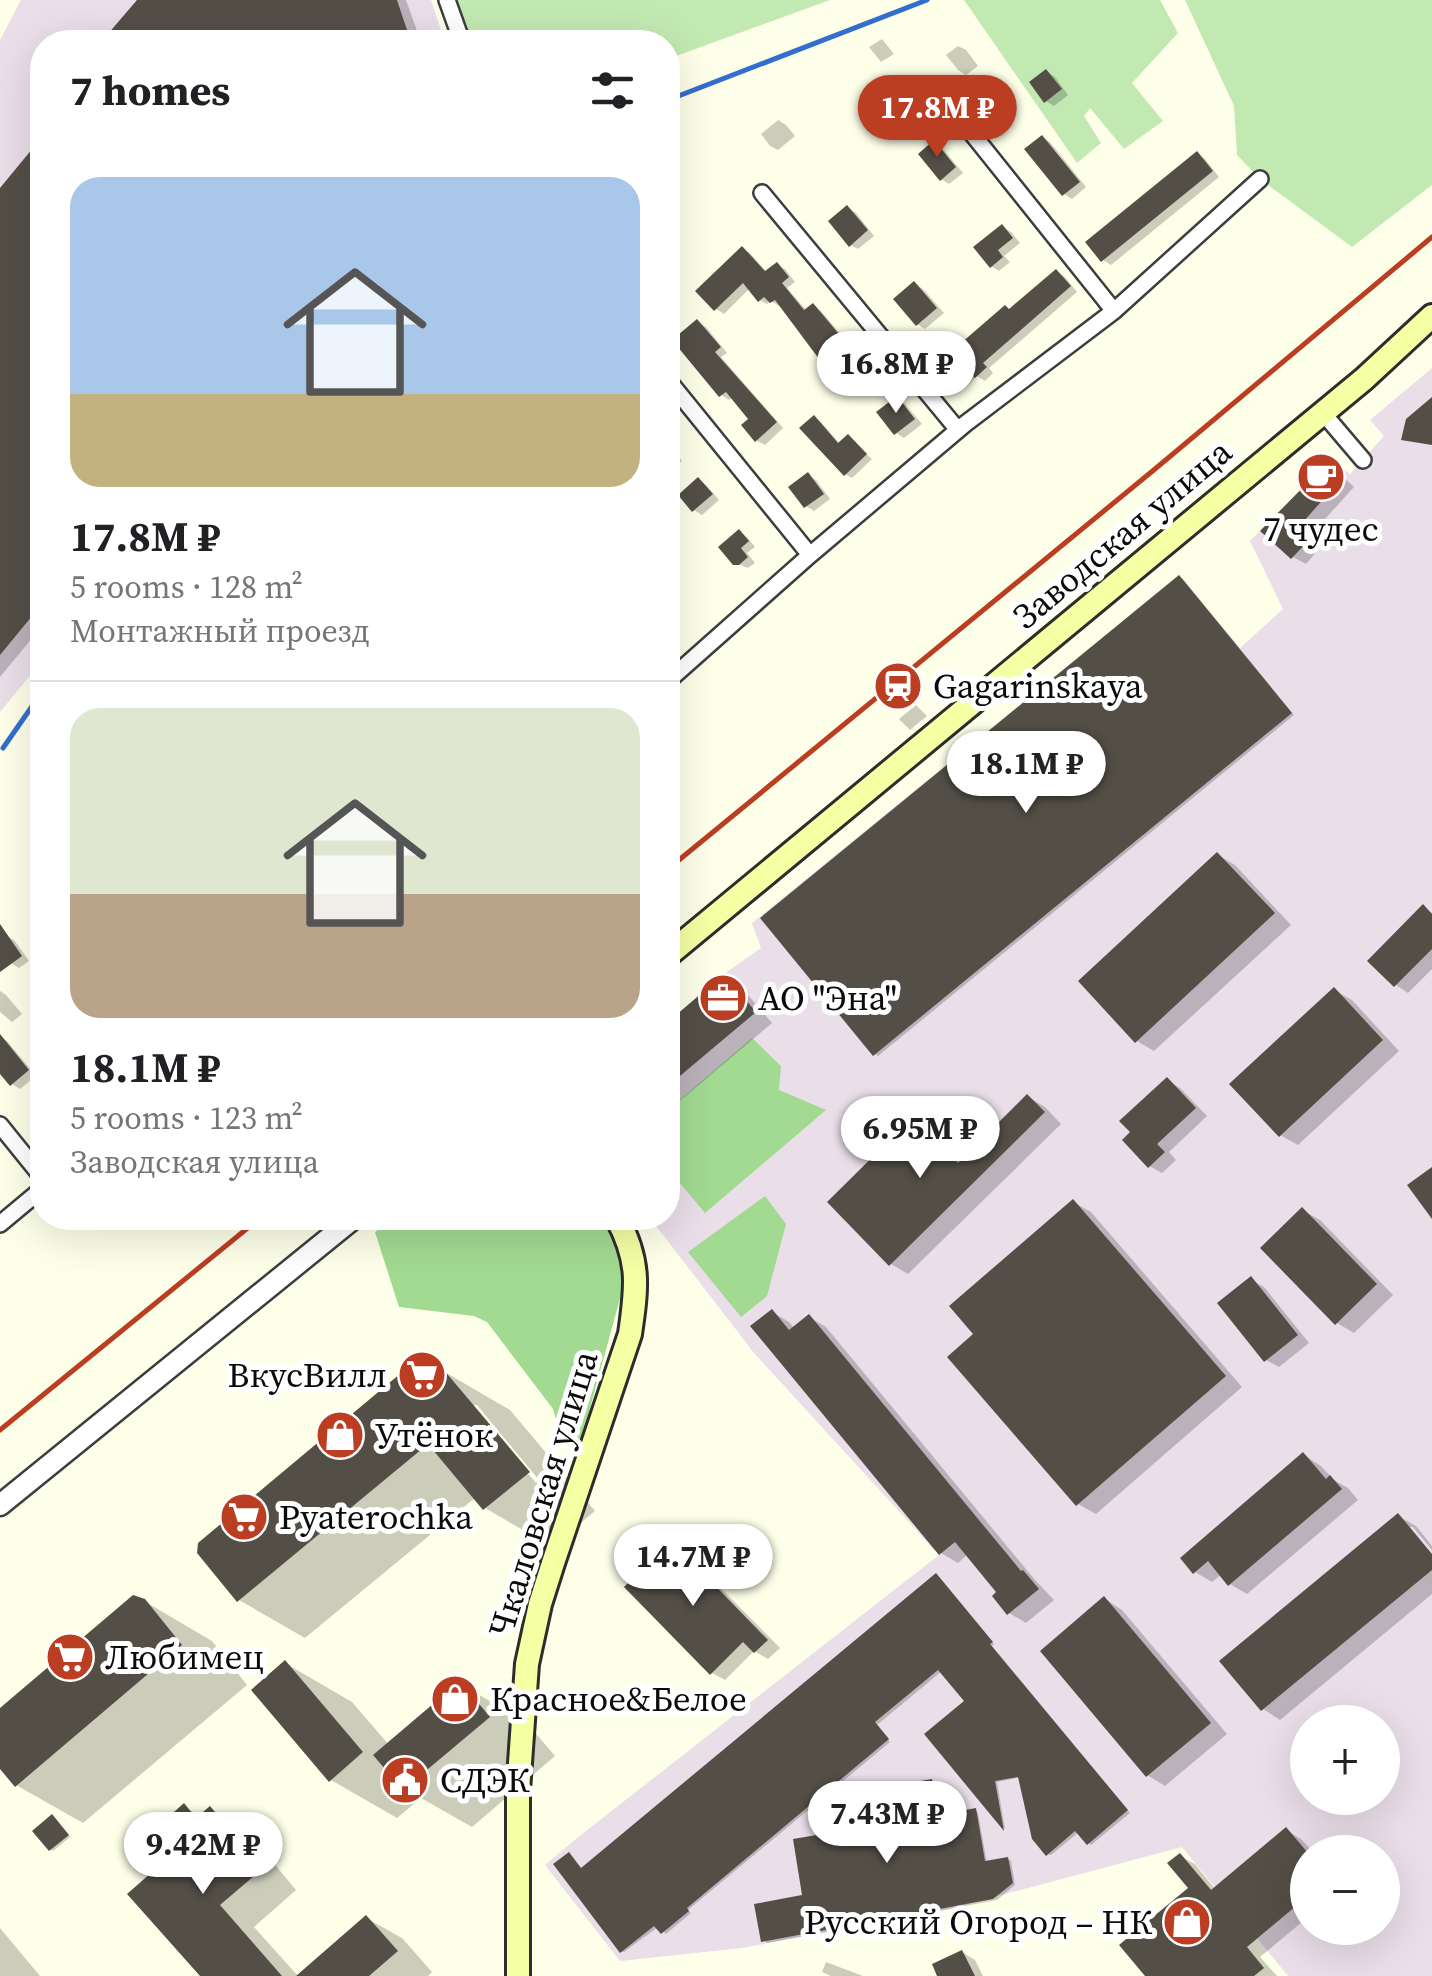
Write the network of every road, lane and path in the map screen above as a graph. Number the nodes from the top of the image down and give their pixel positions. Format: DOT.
graph roads {
  1 [pos="447,0"];
  2 [pos="458,30"];
  3 [pos="942,96"];
  4 [pos="1254,184"];
  5 [pos="762,193"];
  6 [pos="1114,311"];
  7 [pos="1432,316"];
  8 [pos="680,395"];
  9 [pos="1323,412"];
  10 [pos="958,430"];
  11 [pos="1363,460"];
  12 [pos="810,555"];
  13 [pos="680,671"];
  14 [pos="680,945"];
  15 [pos="0,1124"];
  16 [pos="30,1162"];
  17 [pos="30,1200"];
  18 [pos="0,1224"];
  19 [pos="339,1230"];
  20 [pos="624,1230"];
  21 [pos="0,1505"];
  22 [pos="518,1976"];
  1 -- 2 [label="street"];
  3 -- 6 [label="street"];
  4 -- 6 [label="street"];
  5 -- 10 [label="street"];
  6 -- 10 [label="street"];
  7 -- 9 [label="main road, Заводская улица"];
  8 -- 12 [label="street"];
  9 -- 11 [label="street"];
  9 -- 14 [label="main road, Заводская улица"];
  10 -- 12 [label="street"];
  12 -- 13 [label="street"];
  15 -- 16 [label="street"];
  17 -- 18 [label="street"];
  19 -- 21 [label="street"];
  20 -- 22 [label="main road, Чкаловская улица"];
}
